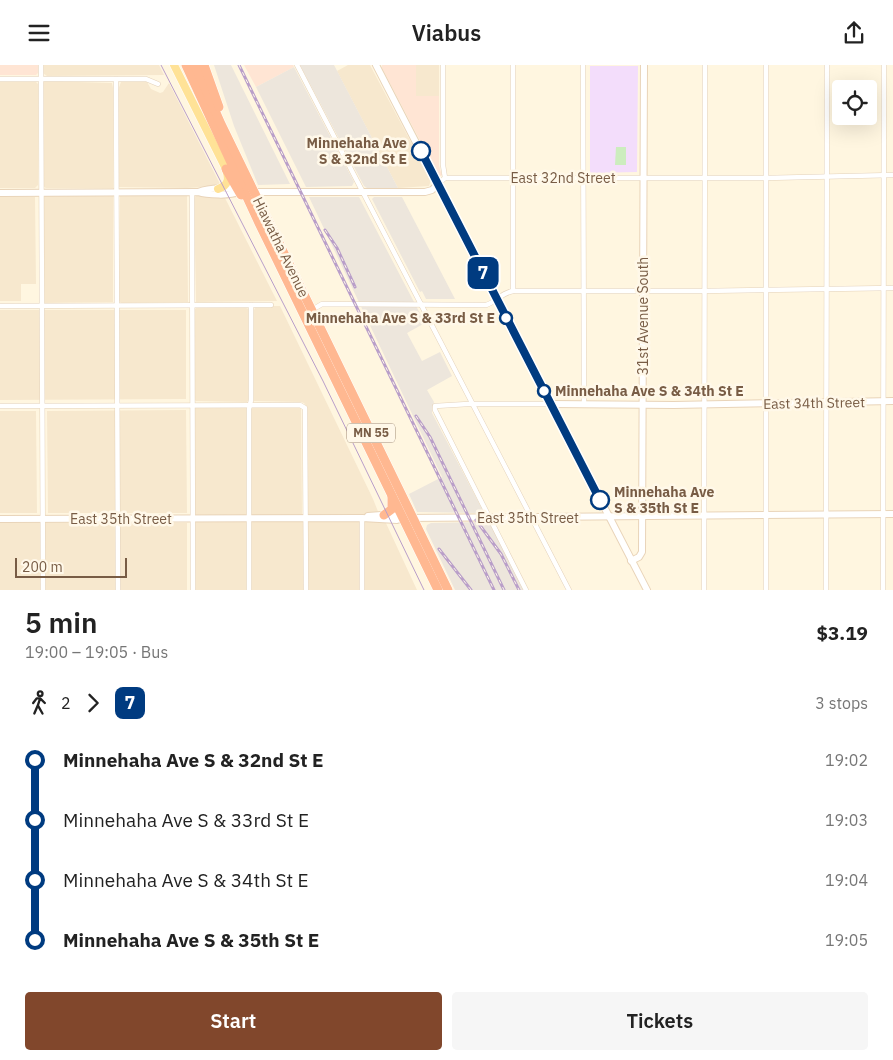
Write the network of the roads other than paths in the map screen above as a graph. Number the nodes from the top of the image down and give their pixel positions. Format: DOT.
graph roads {
  1 [pos="41,65"];
  2 [pos="174,65"];
  3 [pos="186,65"];
  4 [pos="195,65"];
  5 [pos="204,65"];
  6 [pos="297,65"];
  7 [pos="376,65"];
  8 [pos="443,65"];
  9 [pos="513,65"];
  10 [pos="584,65"];
  11 [pos="644,65"];
  12 [pos="705,65"];
  13 [pos="766,65"];
  14 [pos="827,65"];
  15 [pos="884,65"];
  16 [pos="196,78"];
  17 [pos="0,79"];
  18 [pos="40,79"];
  19 [pos="116,79"];
  20 [pos="158,84"];
  21 [pos="235,152"];
  22 [pos="226,169"];
  23 [pos="884,175"];
  24 [pos="893,175"];
  25 [pos="705,177"];
  26 [pos="828,177"];
  27 [pos="445,178"];
  28 [pos="513,178"];
  29 [pos="585,178"];
  30 [pos="644,178"];
  31 [pos="766,178"];
  32 [pos="438,184"];
  33 [pos="218,189"];
  34 [pos="195,192"];
  35 [pos="246,192"];
  36 [pos="363,192"];
  37 [pos="0,193"];
  38 [pos="41,193"];
  39 [pos="117,193"];
  40 [pos="893,288"];
  41 [pos="884,289"];
  42 [pos="766,290"];
  43 [pos="828,290"];
  44 [pos="513,291"];
  45 [pos="584,291"];
  46 [pos="643,291"];
  47 [pos="704,291"];
  48 [pos="496,299"];
  49 [pos="0,305"];
  50 [pos="192,305"];
  51 [pos="251,305"];
  52 [pos="271,305"];
  53 [pos="422,305"];
  54 [pos="42,306"];
  55 [pos="117,306"];
  56 [pos="312,310"];
  57 [pos="883,401"];
  58 [pos="893,401"];
  59 [pos="766,403"];
  60 [pos="827,403"];
  61 [pos="472,404"];
  62 [pos="551,404"];
  63 [pos="584,404"];
  64 [pos="705,404"];
  65 [pos="117,405"];
  66 [pos="192,405"];
  67 [pos="250,405"];
  68 [pos="644,405"];
  69 [pos="0,406"];
  70 [pos="42,406"];
  71 [pos="391,492"];
  72 [pos="893,514"];
  73 [pos="384,515"];
  74 [pos="827,515"];
  75 [pos="883,515"];
  76 [pos="704,516"];
  77 [pos="766,516"];
  78 [pos="407,517"];
  79 [pos="609,517"];
  80 [pos="642,517"];
  81 [pos="193,518"];
  82 [pos="249,518"];
  83 [pos="306,518"];
  84 [pos="362,518"];
  85 [pos="489,518"];
  86 [pos="532,518"];
  87 [pos="0,519"];
  88 [pos="43,519"];
  89 [pos="118,519"];
  90 [pos="632,561"];
  91 [pos="43,590"];
  92 [pos="118,590"];
  93 [pos="193,590"];
  94 [pos="249,590"];
  95 [pos="306,590"];
  96 [pos="362,590"];
  97 [pos="438,590"];
  98 [pos="448,590"];
  99 [pos="526,590"];
  100 [pos="569,590"];
  101 [pos="646,590"];
  102 [pos="704,590"];
  103 [pos="766,590"];
  104 [pos="826,590"];
  105 [pos="884,590"];
  1 -- 18 [label="street"];
  2 -- 22 [label="main road"];
  3 -- 16 [label="highway, Hiawatha Avenue / MN 55"];
  4 -- 16 [label="highway, Hiawatha Avenue / MN 55"];
  5 -- 21 [label="highway"];
  6 -- 36 [label="street"];
  7 -- 32 [label="street"];
  8 -- 27 [label="street"];
  9 -- 28 [label="street"];
  10 -- 29 [label="street"];
  11 -- 30 [label="street, 31st Avenue South"];
  12 -- 25 [label="street"];
  13 -- 31 [label="street"];
  14 -- 26 [label="street"];
  15 -- 23 [label="street"];
  16 -- 21 [label="highway, Hiawatha Avenue / MN 55"];
  16 -- 35 [label="highway, Hiawatha Avenue / MN 55"];
  17 -- 18 [label="street"];
  18 -- 19 [label="street"];
  18 -- 38 [label="street"];
  19 -- 20 [label="street"];
  19 -- 39 [label="street"];
  21 -- 35 [label="highway, Hiawatha Avenue / MN 55"];
  22 -- 33 [label="main road"];
  22 -- 35 [label="highway"];
  23 -- 24 [label="street, East 32nd Street"];
  23 -- 26 [label="street, East 32nd Street"];
  23 -- 41 [label="street"];
  25 -- 30 [label="street, East 32nd Street"];
  25 -- 31 [label="street, East 32nd Street"];
  25 -- 47 [label="street"];
  26 -- 31 [label="street, East 32nd Street"];
  26 -- 43 [label="street"];
  27 -- 28 [label="street, East 32nd Street"];
  27 -- 32 [label="street"];
  28 -- 29 [label="street, East 32nd Street"];
  28 -- 44 [label="street"];
  29 -- 30 [label="street, East 32nd Street"];
  29 -- 45 [label="street"];
  30 -- 46 [label="street, 31st Avenue South"];
  31 -- 42 [label="street"];
  32 -- 36 [label="street"];
  32 -- 48 [label="street"];
  33 -- 34 [label="street"];
  33 -- 35 [label="street"];
  34 -- 35 [label="street"];
  34 -- 39 [label="street"];
  34 -- 50 [label="street"];
  35 -- 36 [label="street"];
  35 -- 56 [label="highway, Hiawatha Avenue / MN 55"];
  35 -- 71 [label="highway, Hiawatha Avenue / MN 55"];
  36 -- 53 [label="street"];
  37 -- 38 [label="street"];
  38 -- 39 [label="street"];
  38 -- 54 [label="street"];
  39 -- 55 [label="street"];
  40 -- 41 [label="street"];
  41 -- 43 [label="street"];
  41 -- 57 [label="street"];
  42 -- 43 [label="street"];
  42 -- 47 [label="street"];
  42 -- 59 [label="street"];
  43 -- 60 [label="street"];
  44 -- 45 [label="street"];
  44 -- 48 [label="street"];
  45 -- 46 [label="street"];
  45 -- 63 [label="street"];
  46 -- 47 [label="street"];
  46 -- 68 [label="street, 31st Avenue South"];
  47 -- 64 [label="street"];
  48 -- 53 [label="street"];
  48 -- 62 [label="street"];
  49 -- 54 [label="street"];
  50 -- 51 [label="street"];
  50 -- 55 [label="street"];
  50 -- 66 [label="street"];
  51 -- 52 [label="street"];
  51 -- 67 [label="street"];
  53 -- 56 [label="street"];
  53 -- 61 [label="street"];
  54 -- 55 [label="street"];
  54 -- 70 [label="street"];
  55 -- 65 [label="street"];
  56 -- 78 [label="highway, Hiawatha Avenue / MN 55"];
  57 -- 58 [label="street, East 34th Street"];
  57 -- 60 [label="street, East 34th Street"];
  57 -- 75 [label="street"];
  59 -- 60 [label="street, East 34th Street"];
  59 -- 64 [label="street, East 34th Street"];
  59 -- 77 [label="street"];
  60 -- 74 [label="street"];
  61 -- 62 [label="street, East 34th Street"];
  61 -- 85 [label="street, East 34th Street"];
  61 -- 86 [label="street"];
  62 -- 63 [label="street, East 34th Street"];
  62 -- 79 [label="street"];
  63 -- 68 [label="street, East 34th Street"];
  64 -- 68 [label="street, East 34th Street"];
  64 -- 76 [label="street"];
  65 -- 66 [label="street"];
  65 -- 70 [label="street"];
  65 -- 89 [label="street"];
  66 -- 67 [label="street"];
  66 -- 81 [label="street"];
  67 -- 82 [label="street"];
  67 -- 83 [label="street"];
  68 -- 80 [label="street, 31st Avenue South"];
  69 -- 70 [label="street"];
  70 -- 88 [label="street"];
  71 -- 73 [label="highway"];
  71 -- 78 [label="highway, Hiawatha Avenue / MN 55"];
  72 -- 75 [label="street, East 35th Street"];
  73 -- 78 [label="street, East 35th Street"];
  73 -- 84 [label="street, East 35th Street"];
  74 -- 75 [label="street, East 35th Street"];
  74 -- 77 [label="street, East 35th Street"];
  74 -- 104 [label="street"];
  75 -- 105 [label="street"];
  76 -- 77 [label="street, East 35th Street"];
  76 -- 80 [label="street, East 35th Street"];
  76 -- 102 [label="street"];
  77 -- 103 [label="street"];
  78 -- 84 [label="street, East 35th Street"];
  78 -- 85 [label="street, East 35th Street"];
  78 -- 97 [label="highway, Hiawatha Avenue / MN 55"];
  78 -- 98 [label="highway, Hiawatha Avenue / MN 55"];
  79 -- 80 [label="street, East 35th Street"];
  79 -- 86 [label="street, East 35th Street"];
  79 -- 90 [label="street"];
  80 -- 90 [label="street, 31st Avenue South"];
  81 -- 82 [label="street, East 35th Street"];
  81 -- 89 [label="street, East 35th Street"];
  81 -- 93 [label="street"];
  82 -- 83 [label="street, East 35th Street"];
  82 -- 94 [label="street"];
  83 -- 84 [label="street, East 35th Street"];
  83 -- 95 [label="street"];
  84 -- 96 [label="street"];
  85 -- 86 [label="street, East 35th Street"];
  85 -- 99 [label="street"];
  86 -- 100 [label="street"];
  87 -- 88 [label="street, East 35th Street"];
  88 -- 89 [label="street, East 35th Street"];
  88 -- 91 [label="street"];
  89 -- 92 [label="street"];
  90 -- 101 [label="street"];
}
